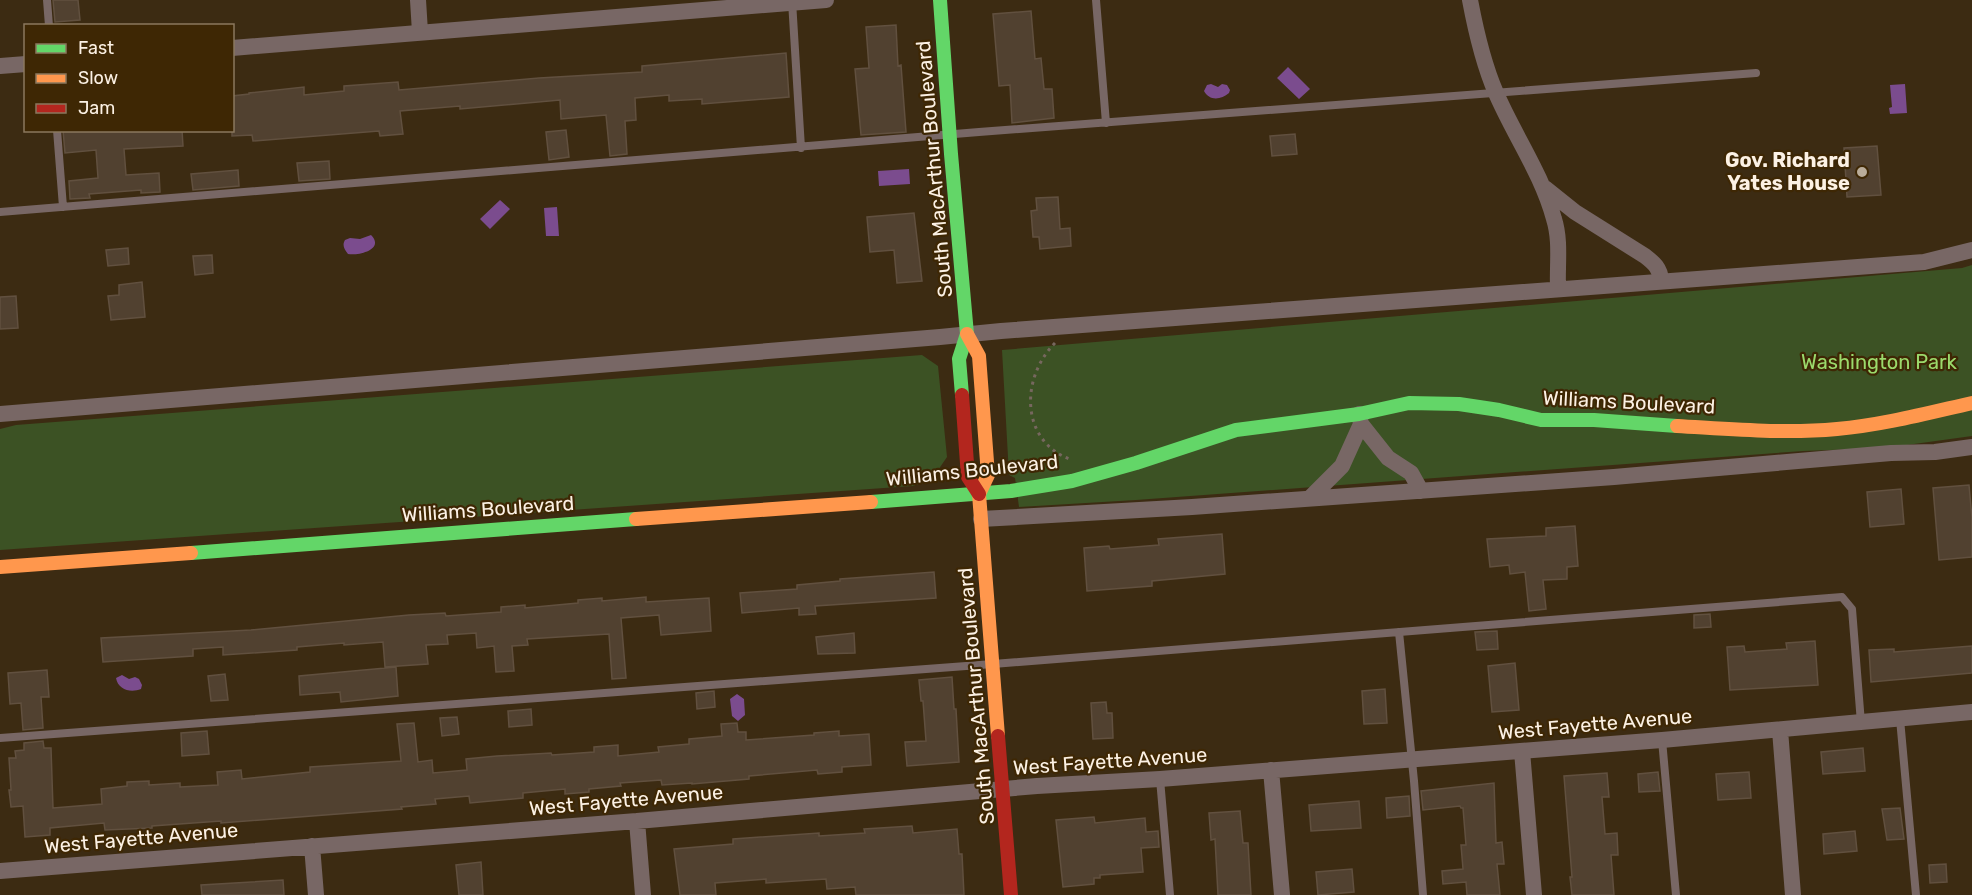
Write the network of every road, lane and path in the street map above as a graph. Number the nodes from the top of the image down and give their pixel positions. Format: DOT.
graph roads {
  1 [pos="47,0"];
  2 [pos="418,0"];
  3 [pos="826,0"];
  4 [pos="940,0"];
  5 [pos="1096,0"];
  6 [pos="1470,0"];
  7 [pos="792,1"];
  8 [pos="49,24"];
  9 [pos="420,32"];
  10 [pos="234,48"];
  11 [pos="24,64"];
  12 [pos="0,66"];
  13 [pos="1756,73"];
  14 [pos="1496,93"];
  15 [pos="1106,123"];
  16 [pos="57,132"];
  17 [pos="950,135"];
  18 [pos="801,148"];
  19 [pos="1544,187"];
  20 [pos="63,207"];
  21 [pos="0,212"];
  22 [pos="1972,250"];
  23 [pos="1661,280"];
  24 [pos="1558,288"];
  25 [pos="967,334"];
  26 [pos="1060,339"];
  27 [pos="1972,403"];
  28 [pos="0,414"];
  29 [pos="1360,419"];
  30 [pos="1972,447"];
  31 [pos="1079,462"];
  32 [pos="1421,491"];
  33 [pos="980,494"];
  34 [pos="1310,498"];
  35 [pos="981,519"];
  36 [pos="0,567"];
  37 [pos="1399,632"];
  38 [pos="993,664"];
  39 [pos="1972,712"];
  40 [pos="1900,719"];
  41 [pos="1861,723"];
  42 [pos="1780,729"];
  43 [pos="0,738"];
  44 [pos="1662,740"];
  45 [pos="1522,751"];
  46 [pos="1412,759"];
  47 [pos="1271,770"];
  48 [pos="1160,779"];
  49 [pos="1004,789"];
  50 [pos="637,821"];
  51 [pos="312,846"];
  52 [pos="0,871"];
  53 [pos="316,895"];
  54 [pos="643,895"];
  55 [pos="1011,895"];
  56 [pos="1170,895"];
  57 [pos="1282,895"];
  58 [pos="1423,895"];
  59 [pos="1534,895"];
  60 [pos="1676,895"];
  61 [pos="1793,895"];
  62 [pos="1916,895"];
  1 -- 8 [label="lane"];
  2 -- 9 [label="street"];
  3 -- 7 [label="street"];
  4 -- 17 [label="street, South MacArthur Boulevard"];
  5 -- 15 [label="lane"];
  6 -- 14 [label="street"];
  7 -- 9 [label="street"];
  7 -- 18 [label="lane"];
  9 -- 10 [label="street"];
  11 -- 12 [label="street"];
  13 -- 14 [label="lane"];
  14 -- 15 [label="lane"];
  14 -- 19 [label="street"];
  15 -- 17 [label="lane"];
  16 -- 20 [label="lane"];
  17 -- 18 [label="lane"];
  17 -- 25 [label="street, South MacArthur Boulevard"];
  18 -- 20 [label="lane"];
  19 -- 23 [label="street"];
  19 -- 24 [label="street"];
  20 -- 21 [label="lane"];
  22 -- 23 [label="street"];
  23 -- 24 [label="street"];
  24 -- 25 [label="street"];
  25 -- 28 [label="street"];
  25 -- 33 [label="street, South MacArthur Boulevard"];
  25 -- 33 [label="street, South MacArthur Boulevard"];
  26 -- 31 [label="path"];
  27 -- 29 [label="street, Williams Boulevard"];
  29 -- 32 [label="street"];
  29 -- 33 [label="street, Williams Boulevard"];
  29 -- 34 [label="street"];
  30 -- 32 [label="street"];
  32 -- 34 [label="street"];
  33 -- 35 [label="street, South MacArthur Boulevard"];
  33 -- 36 [label="street, Williams Boulevard"];
  34 -- 35 [label="street"];
  35 -- 38 [label="street, South MacArthur Boulevard"];
  37 -- 38 [label="lane"];
  37 -- 41 [label="lane"];
  37 -- 46 [label="lane"];
  38 -- 43 [label="lane"];
  38 -- 49 [label="street, South MacArthur Boulevard"];
  39 -- 40 [label="street, West Fayette Avenue"];
  40 -- 41 [label="street, West Fayette Avenue"];
  40 -- 62 [label="lane"];
  41 -- 42 [label="street, West Fayette Avenue"];
  42 -- 44 [label="street, West Fayette Avenue"];
  42 -- 61 [label="street"];
  44 -- 45 [label="street, West Fayette Avenue"];
  44 -- 60 [label="lane"];
  45 -- 46 [label="street, West Fayette Avenue"];
  45 -- 59 [label="street"];
  46 -- 47 [label="street, West Fayette Avenue"];
  46 -- 58 [label="lane"];
  47 -- 48 [label="street, West Fayette Avenue"];
  47 -- 57 [label="street"];
  48 -- 49 [label="street, West Fayette Avenue"];
  48 -- 56 [label="lane"];
  49 -- 50 [label="street, West Fayette Avenue"];
  49 -- 55 [label="street, South MacArthur Boulevard"];
  50 -- 51 [label="street, West Fayette Avenue"];
  50 -- 54 [label="street"];
  51 -- 52 [label="street, West Fayette Avenue"];
  51 -- 53 [label="street"];
}
